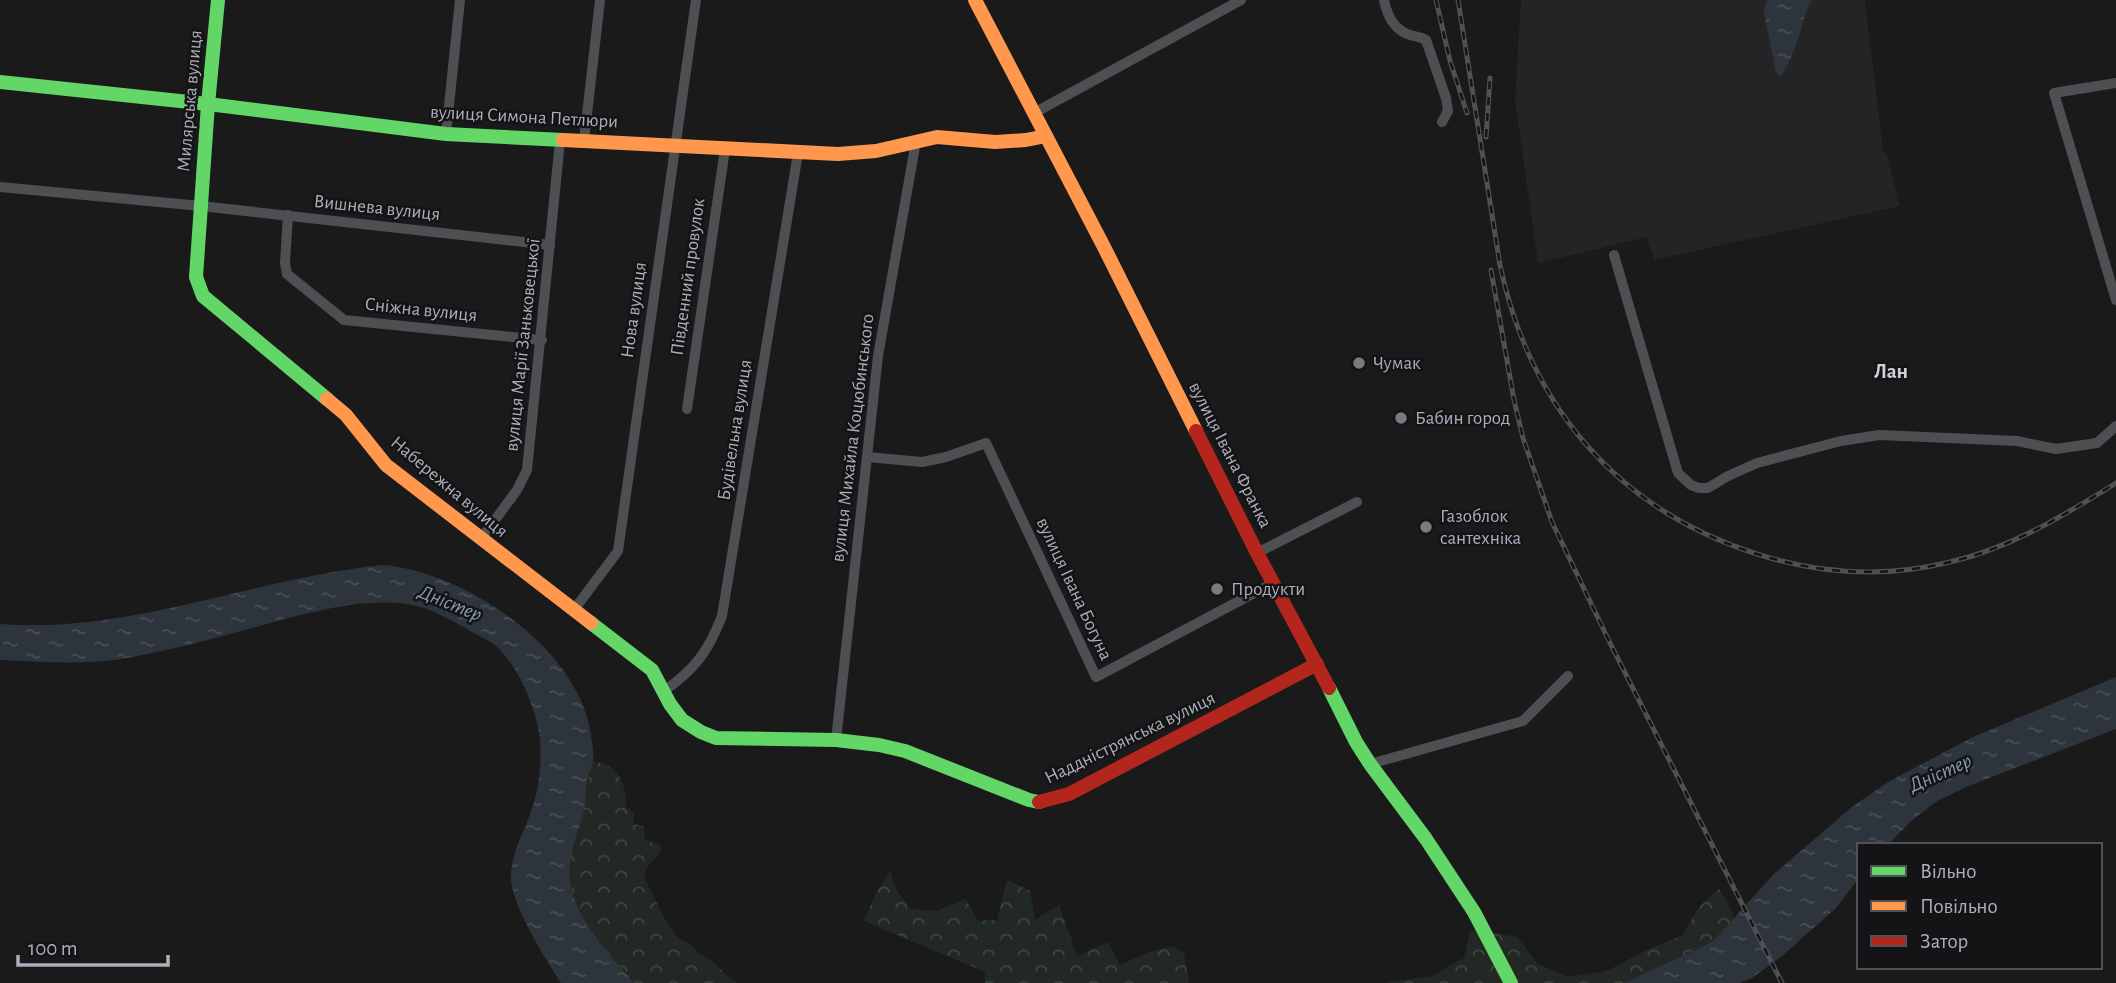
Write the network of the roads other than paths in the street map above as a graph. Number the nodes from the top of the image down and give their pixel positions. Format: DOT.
graph roads {
  1 [pos="218,0"];
  2 [pos="460,0"];
  3 [pos="600,0"];
  4 [pos="696,0"];
  5 [pos="975,0"];
  6 [pos="1241,0"];
  7 [pos="1384,0"];
  8 [pos="0,82"];
  9 [pos="2116,83"];
  10 [pos="208,104"];
  11 [pos="1034,113"];
  12 [pos="1442,122"];
  13 [pos="446,134"];
  14 [pos="1046,136"];
  15 [pos="560,141"];
  16 [pos="584,141"];
  17 [pos="916,141"];
  18 [pos="674,145"];
  19 [pos="724,149"];
  20 [pos="798,153"];
  21 [pos="0,187"];
  22 [pos="201,205"];
  23 [pos="288,215"];
  24 [pos="550,245"];
  25 [pos="1614,255"];
  26 [pos="2116,300"];
  27 [pos="542,340"];
  28 [pos="687,409"];
  29 [pos="2116,426"];
  30 [pos="867,457"];
  31 [pos="1357,502"];
  32 [pos="481,539"];
  33 [pos="1257,552"];
  34 [pos="1273,583"];
  35 [pos="573,611"];
  36 [pos="1317,664"];
  37 [pos="1568,676"];
  38 [pos="664,691"];
  39 [pos="673,712"];
  40 [pos="836,740"];
  41 [pos="1370,764"];
  42 [pos="1511,983"];
  1 -- 10 [label="street, Милярська вулиця"];
  2 -- 13 [label="street"];
  3 -- 16 [label="street"];
  4 -- 18 [label="street, Нова вулиця"];
  5 -- 11 [label="street, вулиця Івана Франка"];
  6 -- 11 [label="street"];
  7 -- 12 [label="street"];
  8 -- 10 [label="street, вулиця Симона Петлюри"];
  9 -- 26 [label="street"];
  10 -- 13 [label="street, вулиця Симона Петлюри"];
  10 -- 22 [label="street, Милярська вулиця"];
  11 -- 14 [label="street, вулиця Івана Франка"];
  13 -- 15 [label="street, вулиця Симона Петлюри"];
  14 -- 17 [label="street, вулиця Симона Петлюри"];
  14 -- 33 [label="street, вулиця Івана Франка"];
  15 -- 16 [label="street, вулиця Симона Петлюри"];
  15 -- 24 [label="street, вулиця Марії Заньковецької"];
  16 -- 18 [label="street, вулиця Симона Петлюри"];
  17 -- 20 [label="street, вулиця Симона Петлюри"];
  17 -- 30 [label="street, вулиця Михайла Коцюбинського"];
  18 -- 19 [label="street, вулиця Симона Петлюри"];
  18 -- 35 [label="street, Нова вулиця"];
  19 -- 20 [label="street, вулиця Симона Петлюри"];
  19 -- 28 [label="street, Південний провулок"];
  20 -- 38 [label="street, Будівельна вулиця"];
  21 -- 22 [label="street, Вишнева вулиця"];
  22 -- 23 [label="street, Вишнева вулиця"];
  22 -- 32 [label="street, Набережна вулиця"];
  23 -- 24 [label="street, Вишнева вулиця"];
  23 -- 27 [label="street, Сніжна вулиця"];
  24 -- 27 [label="street, вулиця Марії Заньковецької"];
  25 -- 29 [label="street"];
  27 -- 32 [label="street, вулиця Марії Заньковецької"];
  30 -- 34 [label="street, вулиця Івана Богуна"];
  30 -- 40 [label="street, вулиця Михайла Коцюбинського"];
  31 -- 33 [label="street"];
  32 -- 35 [label="street, Набережна вулиця"];
  33 -- 34 [label="street, вулиця Івана Франка"];
  34 -- 36 [label="street, вулиця Івана Франка"];
  35 -- 38 [label="street, Набережна вулиця"];
  36 -- 40 [label="street, Наддністрянська вулиця"];
  36 -- 41 [label="street, вулиця Івана Франка"];
  37 -- 41 [label="street"];
  38 -- 39 [label="street, Набережна вулиця"];
  39 -- 40 [label="street, Наддністрянська вулиця"];
  41 -- 42 [label="street, вулиця Івана Франка"];
}
